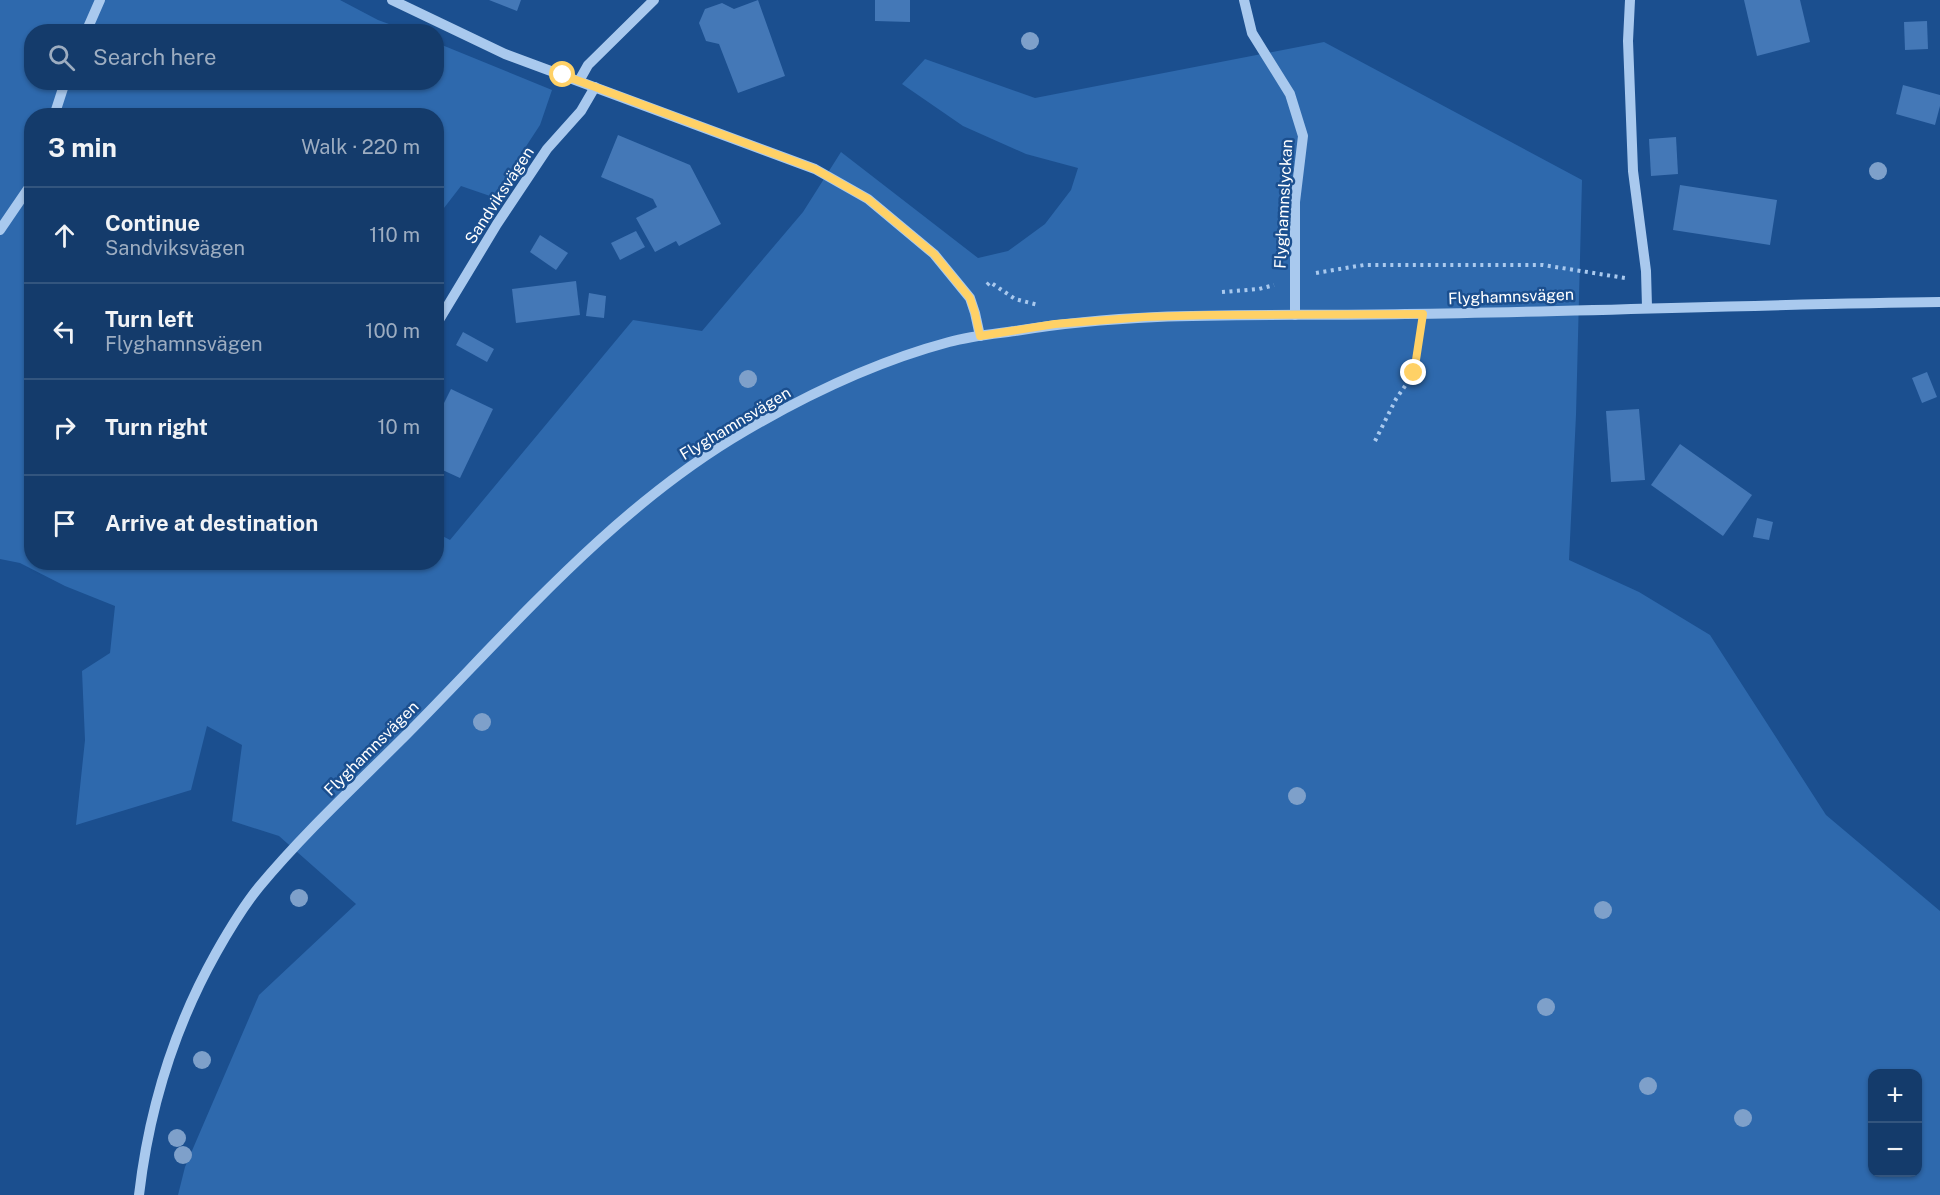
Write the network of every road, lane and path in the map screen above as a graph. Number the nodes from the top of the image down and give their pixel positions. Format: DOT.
graph roads {
  1 [pos="99,0"];
  2 [pos="392,0"];
  3 [pos="654,0"];
  4 [pos="1244,0"];
  5 [pos="1630,0"];
  6 [pos="89,24"];
  7 [pos="442,24"];
  8 [pos="444,25"];
  9 [pos="579,81"];
  10 [pos="595,87"];
  11 [pos="62,90"];
  12 [pos="57,108"];
  13 [pos="24,195"];
  14 [pos="0,230"];
  15 [pos="1294,280"];
  16 [pos="1646,282"];
  17 [pos="1211,293"];
  18 [pos="970,298"];
  19 [pos="1940,302"];
  20 [pos="1046,305"];
  21 [pos="1647,307"];
  22 [pos="444,312"];
  23 [pos="1423,314"];
  24 [pos="1295,315"];
  25 [pos="980,336"];
  26 [pos="1375,441"];
  27 [pos="139,1195"];
  1 -- 6 [label="street"];
  2 -- 7 [label="street"];
  3 -- 9 [label="street"];
  4 -- 15 [label="street, Flyghamnslyckan"];
  5 -- 16 [label="street"];
  8 -- 9 [label="street"];
  9 -- 10 [label="street"];
  10 -- 18 [label="street"];
  10 -- 22 [label="street, Sandviksvägen"];
  11 -- 12 [label="street"];
  13 -- 14 [label="street"];
  15 -- 16 [label="path"];
  15 -- 17 [label="path"];
  15 -- 24 [label="street, Flyghamnslyckan"];
  16 -- 21 [label="street"];
  18 -- 20 [label="path"];
  18 -- 25 [label="street"];
  19 -- 21 [label="street, Flyghamnsvägen"];
  21 -- 23 [label="street, Flyghamnsvägen"];
  23 -- 24 [label="street, Flyghamnsvägen"];
  23 -- 26 [label="path"];
  24 -- 25 [label="street, Flyghamnsvägen"];
  25 -- 27 [label="street, Flyghamnsvägen"];
}
